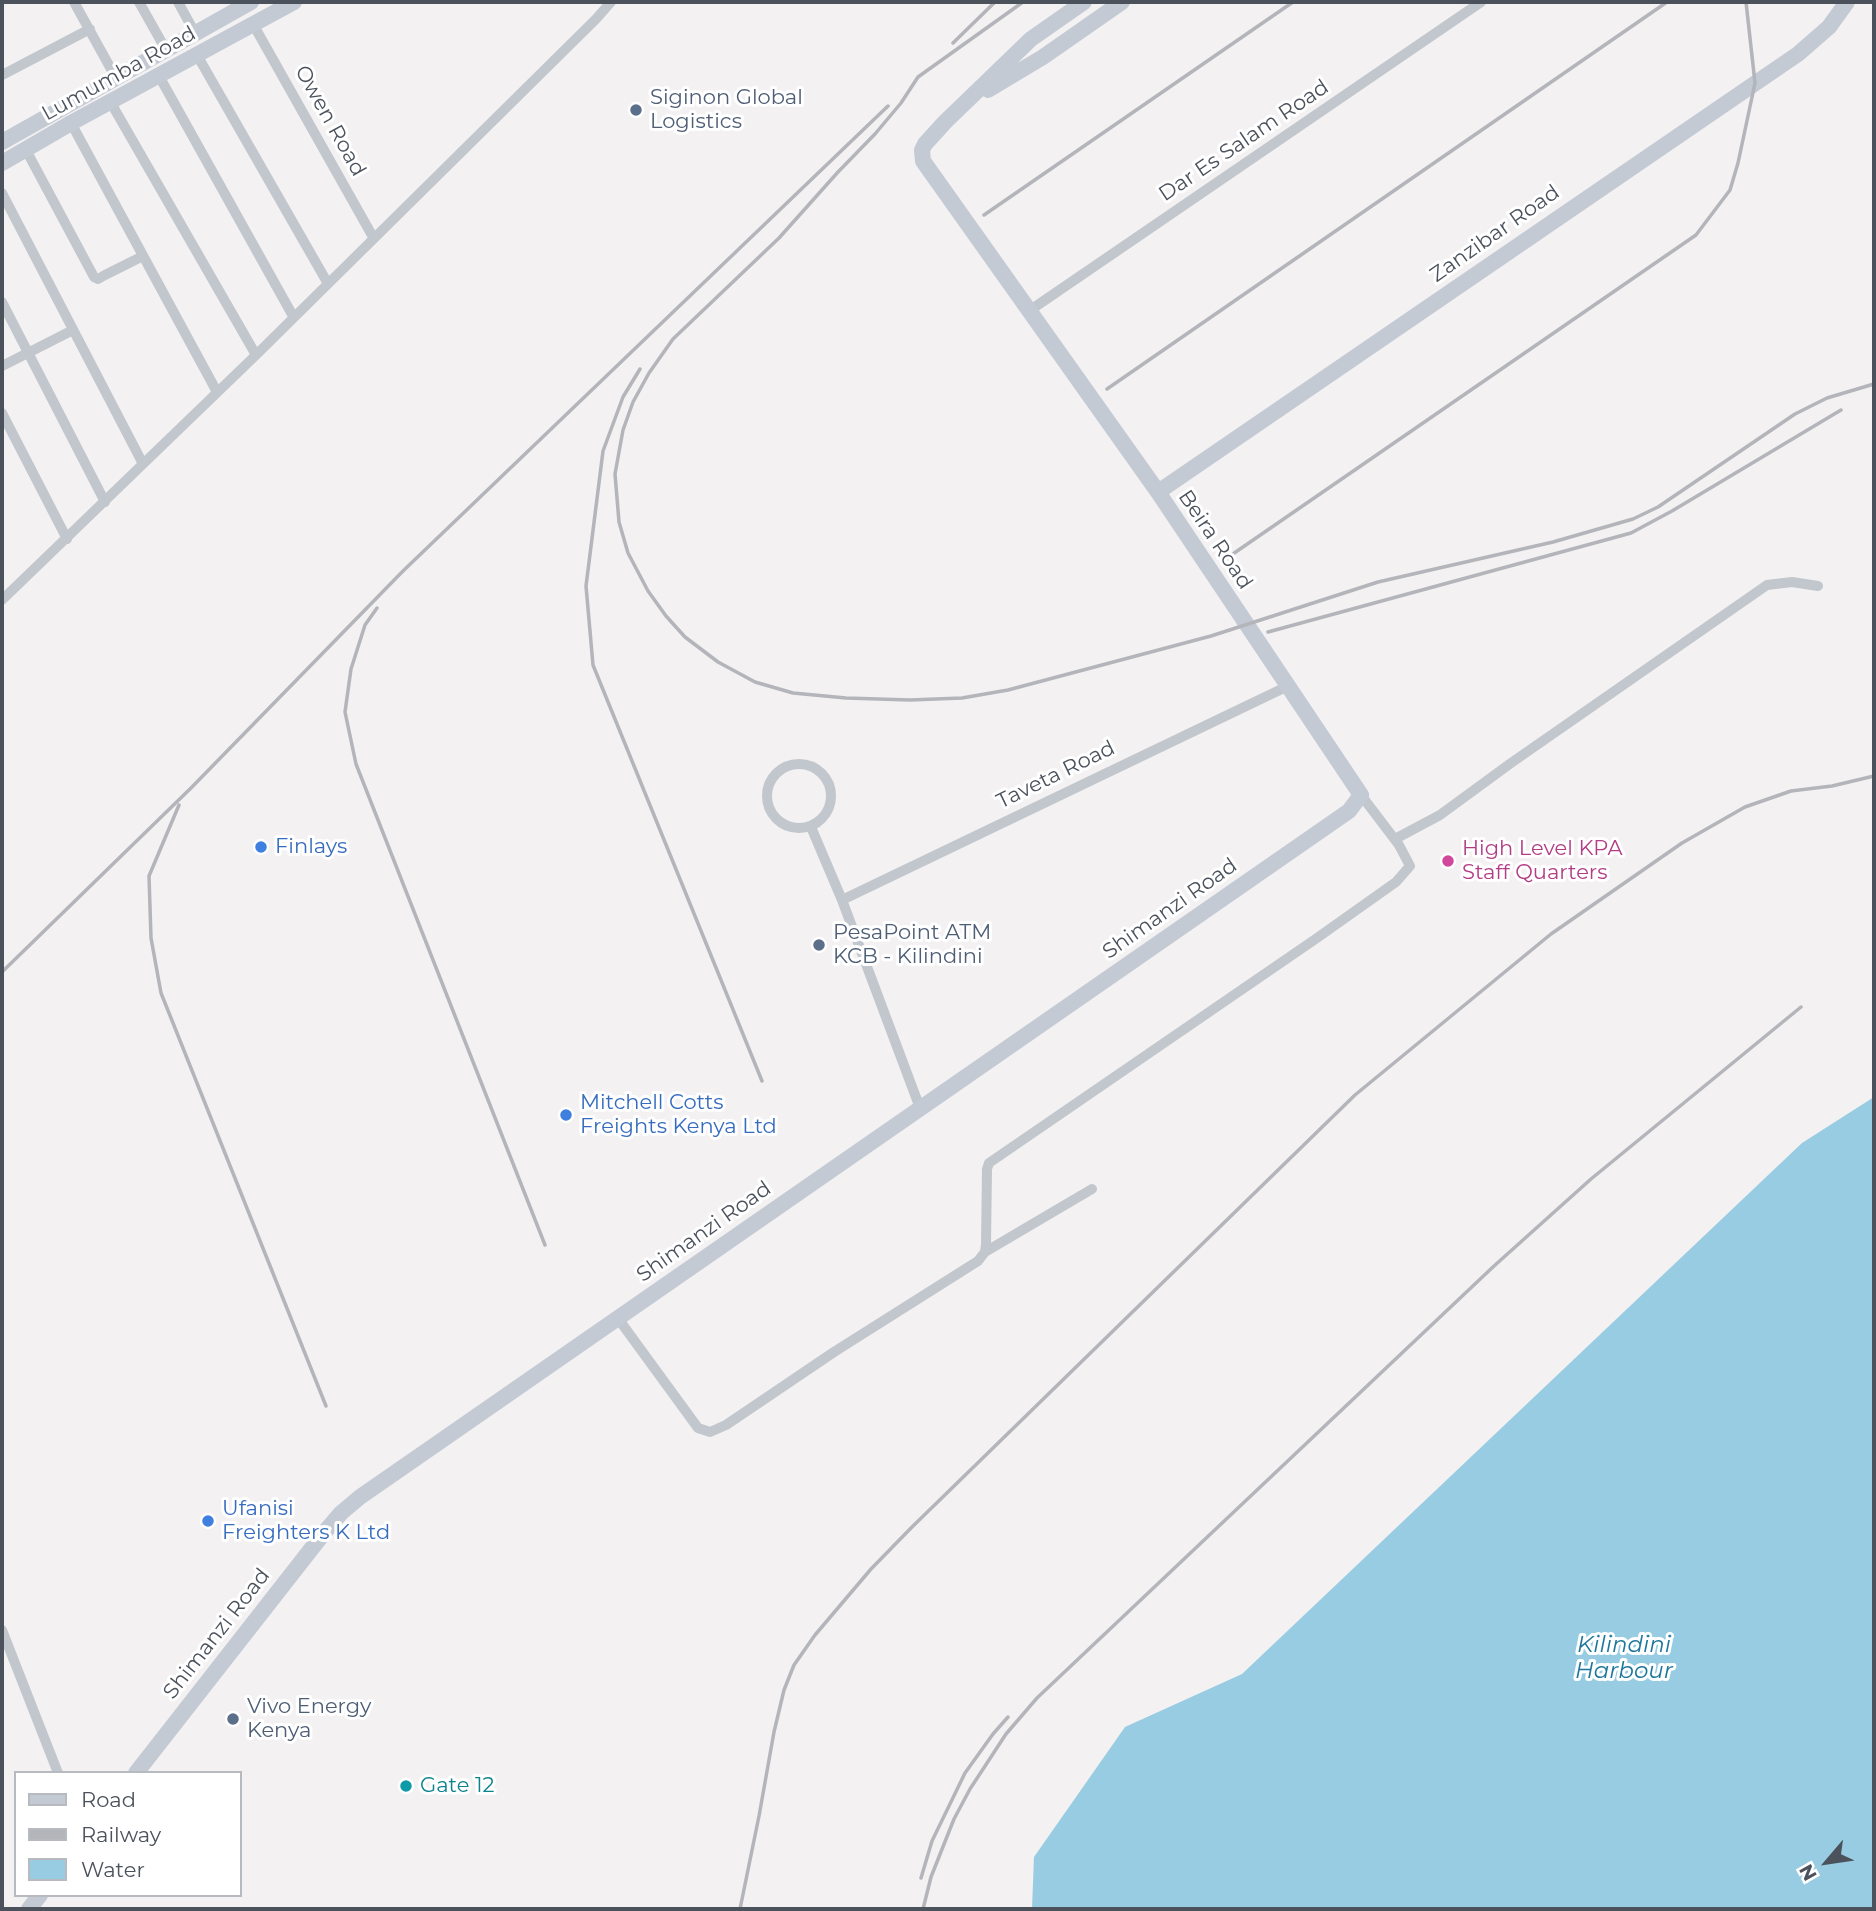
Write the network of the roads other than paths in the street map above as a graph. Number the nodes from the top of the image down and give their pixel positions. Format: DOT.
graph roads {
  1 [pos="74,2"];
  2 [pos="139,2"];
  3 [pos="178,2"];
  4 [pos="293,2"];
  5 [pos="611,2"];
  6 [pos="1084,2"];
  7 [pos="1122,2"];
  8 [pos="1481,2"];
  9 [pos="1847,2"];
  10 [pos="247,3"];
  11 [pos="253,24"];
  12 [pos="90,29"];
  13 [pos="195,33"];
  14 [pos="166,50"];
  15 [pos="197,55"];
  16 [pos="2,75"];
  17 [pos="159,76"];
  18 [pos="116,78"];
  19 [pos="111,103"];
  20 [pos="964,103"];
  21 [pos="71,123"];
  22 [pos="2,142"];
  23 [pos="26,150"];
  24 [pos="2,163"];
  25 [pos="2,193"];
  26 [pos="373,237"];
  27 [pos="143,256"];
  28 [pos="327,282"];
  29 [pos="2,302"];
  30 [pos="1029,312"];
  31 [pos="293,316"];
  32 [pos="73,330"];
  33 [pos="29,352"];
  34 [pos="256,355"];
  35 [pos="2,366"];
  36 [pos="217,392"];
  37 [pos="2,413"];
  38 [pos="142,462"];
  39 [pos="1158,492"];
  40 [pos="105,502"];
  41 [pos="67,539"];
  42 [pos="1818,586"];
  43 [pos="2,600"];
  44 [pos="1288,686"];
  45 [pos="1361,796"];
  46 [pos="811,827"];
  47 [pos="1395,839"];
  48 [pos="842,900"];
  49 [pos="920,1108"];
  50 [pos="1092,1189"];
  51 [pos="985,1252"];
  52 [pos="617,1317"];
  53 [pos="2,1630"];
  54 [pos="57,1771"];
  55 [pos="138,1771"];
  1 -- 12 [label="street"];
  2 -- 14 [label="street"];
  3 -- 13 [label="street"];
  4 -- 11 [label="main road, Lumumba Road"];
  5 -- 26 [label="street"];
  6 -- 20 [label="main road"];
  7 -- 20 [label="main road"];
  8 -- 30 [label="street, Dar Es Salam Road"];
  9 -- 39 [label="main road, Zanzibar Road"];
  10 -- 13 [label="main road, Lumumba Road"];
  11 -- 15 [label="main road, Lumumba Road"];
  11 -- 26 [label="street, Owen Road"];
  12 -- 16 [label="street"];
  12 -- 18 [label="street"];
  13 -- 14 [label="main road, Lumumba Road"];
  14 -- 18 [label="main road, Lumumba Road"];
  15 -- 17 [label="main road, Lumumba Road"];
  15 -- 28 [label="street"];
  17 -- 19 [label="main road, Lumumba Road"];
  17 -- 31 [label="street"];
  18 -- 22 [label="main road, Lumumba Road"];
  19 -- 21 [label="main road, Lumumba Road"];
  19 -- 34 [label="street"];
  20 -- 30 [label="main road, Beira Road"];
  21 -- 23 [label="main road, Lumumba Road"];
  21 -- 27 [label="street"];
  23 -- 24 [label="main road, Lumumba Road"];
  23 -- 27 [label="street"];
  25 -- 32 [label="street"];
  26 -- 28 [label="street"];
  27 -- 36 [label="street"];
  28 -- 31 [label="street"];
  29 -- 33 [label="street"];
  30 -- 39 [label="main road, Beira Road"];
  31 -- 34 [label="street"];
  32 -- 33 [label="street"];
  32 -- 38 [label="street"];
  33 -- 35 [label="street"];
  33 -- 40 [label="street"];
  34 -- 36 [label="street"];
  36 -- 38 [label="street"];
  37 -- 41 [label="street"];
  38 -- 40 [label="street"];
  39 -- 44 [label="main road, Beira Road"];
  40 -- 41 [label="street"];
  41 -- 43 [label="street"];
  42 -- 47 [label="street"];
  44 -- 45 [label="main road, Beira Road"];
  44 -- 48 [label="street, Taveta Road"];
  45 -- 47 [label="street"];
  45 -- 49 [label="main road, Shimanzi Road"];
  46 -- 46 [label="street"];
  46 -- 48 [label="street"];
  47 -- 51 [label="street"];
  48 -- 49 [label="street"];
  49 -- 52 [label="main road, Shimanzi Road"];
  50 -- 51 [label="street"];
  51 -- 52 [label="street"];
  52 -- 55 [label="main road, Shimanzi Road"];
  53 -- 54 [label="street"];
}
